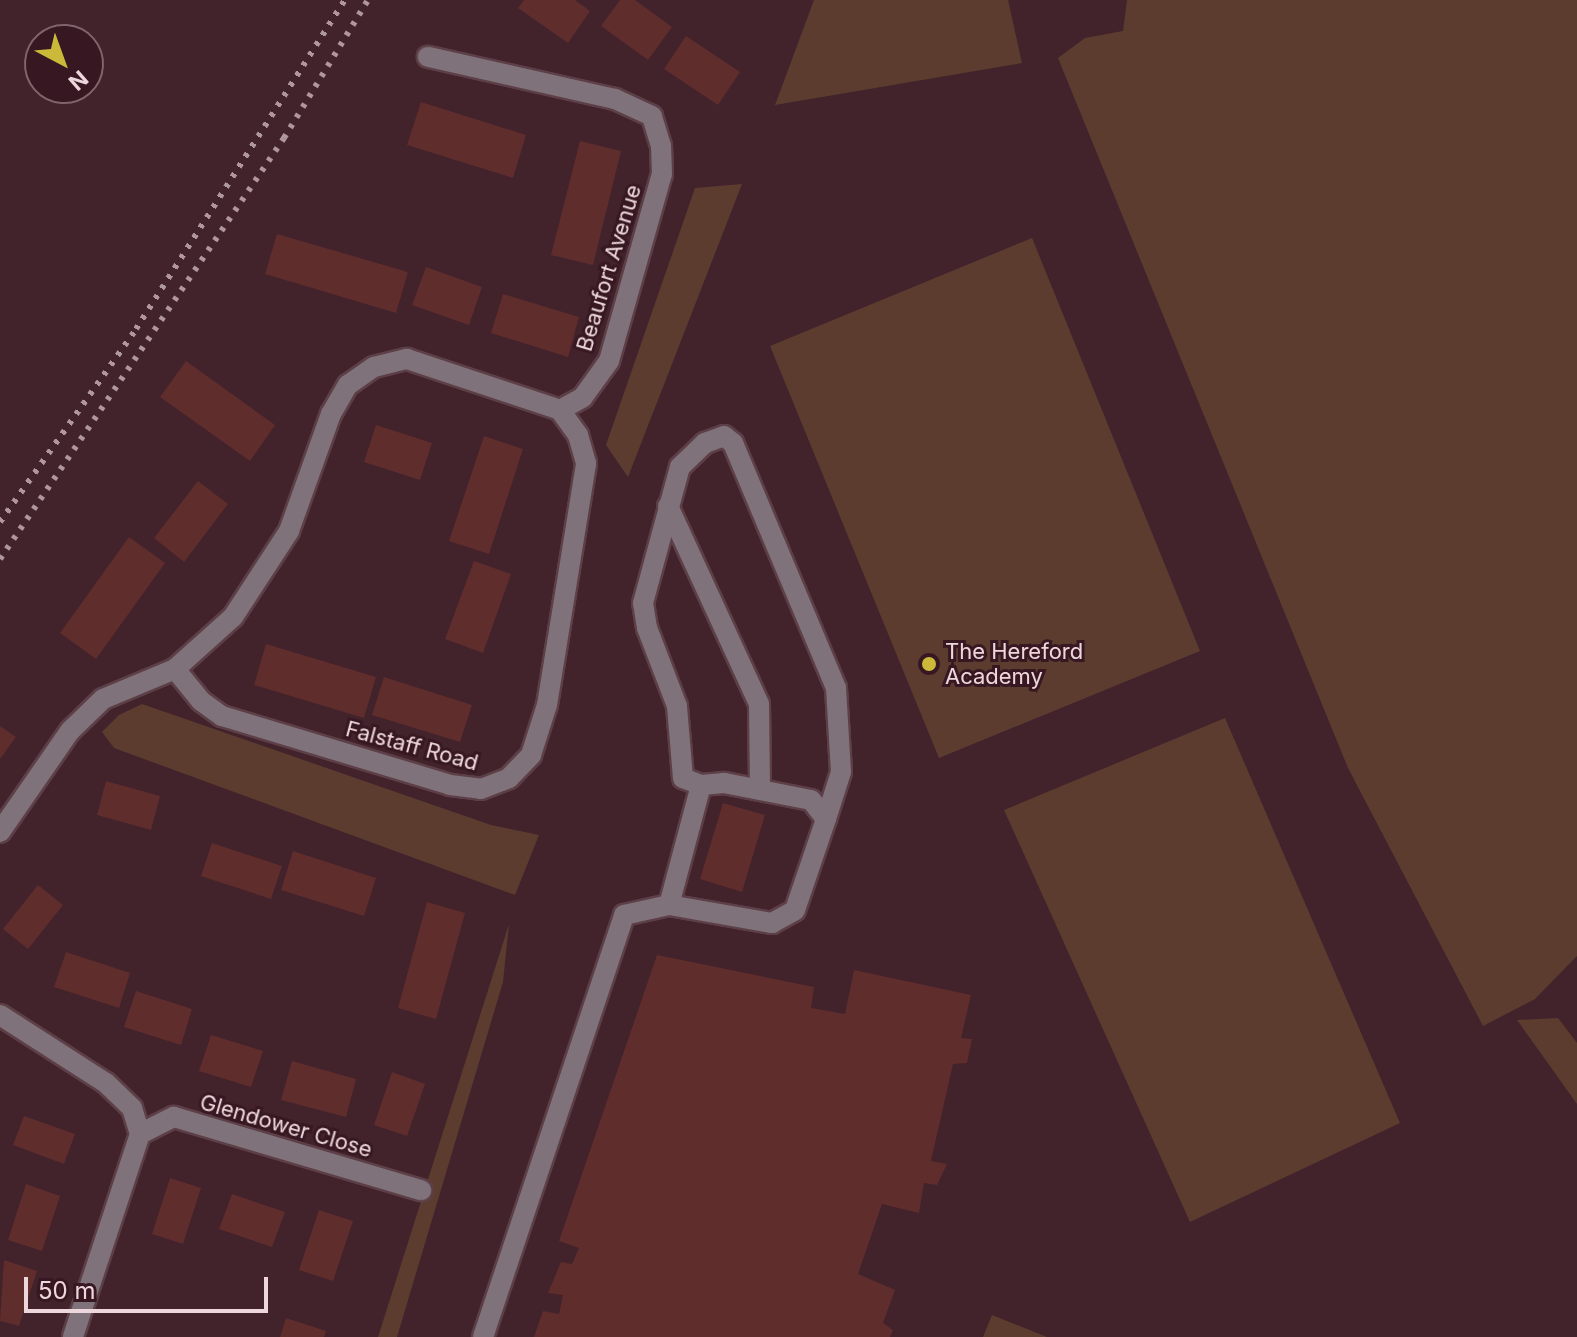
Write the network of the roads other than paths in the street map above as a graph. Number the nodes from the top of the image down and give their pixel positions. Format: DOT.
graph roads {
  1 [pos="428,57"];
  2 [pos="560,410"];
  3 [pos="668,506"];
  4 [pos="175,669"];
  5 [pos="701,785"];
  6 [pos="760,790"];
  7 [pos="826,819"];
  8 [pos="0,832"];
  9 [pos="669,905"];
  10 [pos="0,1015"];
  11 [pos="140,1134"];
  12 [pos="421,1190"];
  13 [pos="73,1337"];
  14 [pos="483,1337"];
  1 -- 2 [label="street, Beaufort Avenue"];
  2 -- 4 [label="street"];
  2 -- 4 [label="street, Falstaff Road"];
  3 -- 5 [label="street"];
  3 -- 6 [label="street"];
  3 -- 7 [label="street"];
  4 -- 8 [label="street"];
  5 -- 6 [label="street"];
  5 -- 9 [label="street"];
  6 -- 7 [label="street"];
  7 -- 9 [label="street"];
  9 -- 14 [label="street"];
  10 -- 11 [label="street"];
  11 -- 12 [label="street, Glendower Close"];
  11 -- 13 [label="street"];
}
